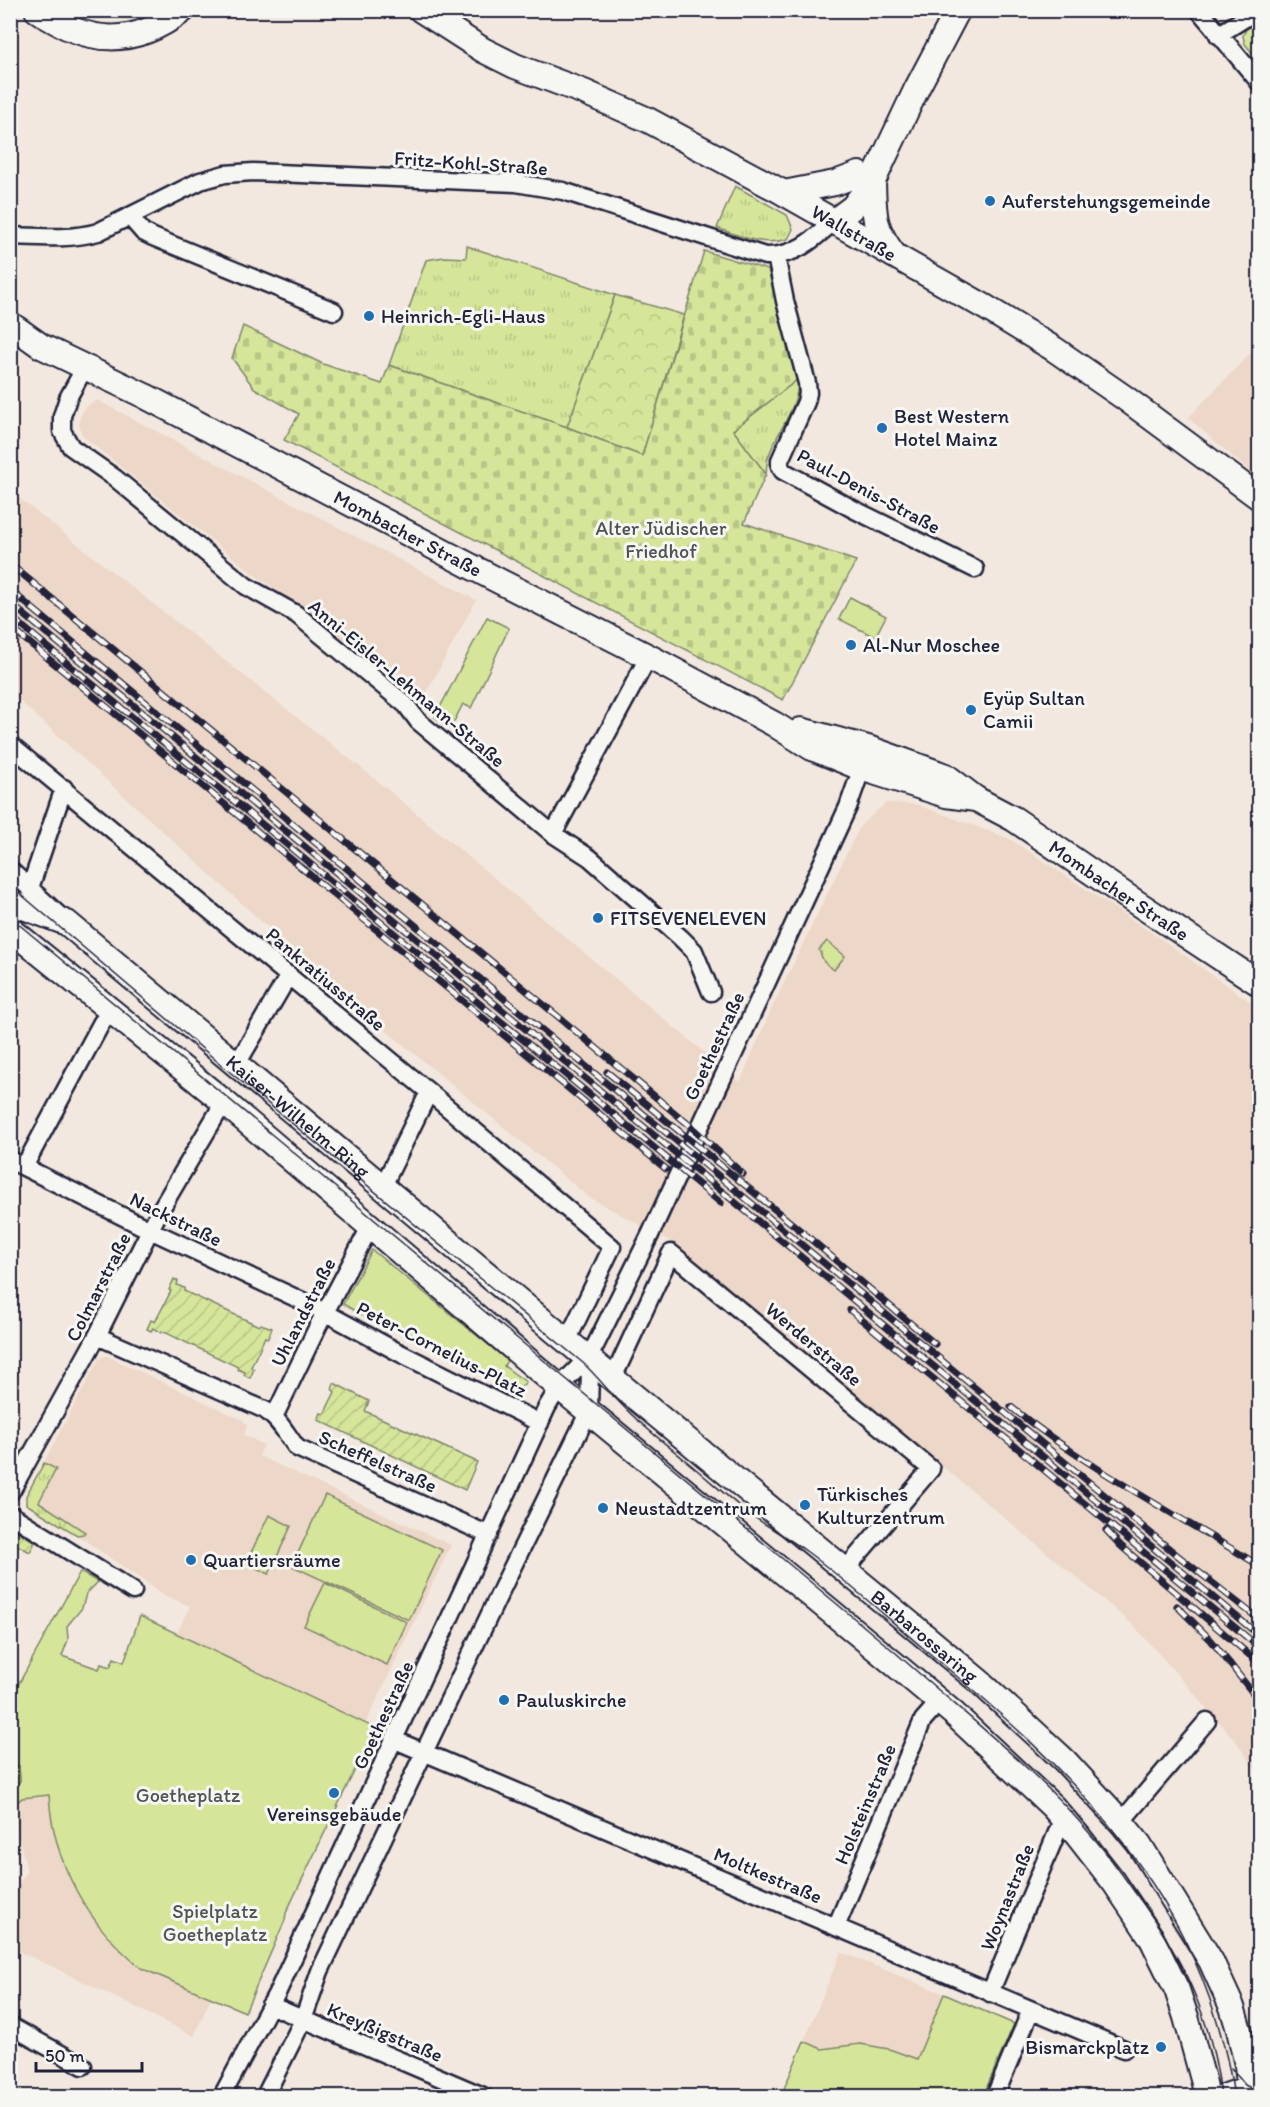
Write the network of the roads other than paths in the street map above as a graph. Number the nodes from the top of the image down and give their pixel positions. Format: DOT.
graph roads {
  1 [pos="36,10"];
  2 [pos="183,10"];
  3 [pos="421,10"];
  4 [pos="958,10"];
  5 [pos="1199,10"];
  6 [pos="1258,10"];
  7 [pos="1218,35"];
  8 [pos="1260,83"];
  9 [pos="866,178"];
  10 [pos="784,193"];
  11 [pos="129,216"];
  12 [pos="833,222"];
  13 [pos="10,236"];
  14 [pos="776,256"];
  15 [pos="895,257"];
  16 [pos="334,311"];
  17 [pos="10,324"];
  18 [pos="10,338"];
  19 [pos="41,346"];
  20 [pos="85,367"];
  21 [pos="1260,498"];
  22 [pos="975,570"];
  23 [pos="649,656"];
  24 [pos="10,745"];
  25 [pos="865,758"];
  26 [pos="64,789"];
  27 [pos="553,834"];
  28 [pos="10,870"];
  29 [pos="30,888"];
  30 [pos="10,902"];
  31 [pos="67,923"];
  32 [pos="10,929"];
  33 [pos="289,975"];
  34 [pos="1260,984"];
  35 [pos="711,992"];
  36 [pos="102,1022"];
  37 [pos="237,1064"];
  38 [pos="429,1092"];
  39 [pos="224,1102"];
  40 [pos="17,1163"];
  41 [pos="383,1186"];
  42 [pos="370,1227"];
  43 [pos="150,1230"];
  44 [pos="325,1312"];
  45 [pos="97,1336"];
  46 [pos="567,1341"];
  47 [pos="588,1358"];
  48 [pos="613,1378"];
  49 [pos="559,1387"];
  50 [pos="589,1411"];
  51 [pos="274,1417"];
  52 [pos="540,1423"];
  53 [pos="10,1493"];
  54 [pos="10,1514"];
  55 [pos="489,1535"];
  56 [pos="845,1570"];
  57 [pos="133,1591"];
  58 [pos="939,1702"];
  59 [pos="1207,1721"];
  60 [pos="395,1740"];
  61 [pos="425,1752"];
  62 [pos="1063,1818"];
  63 [pos="1121,1822"];
  64 [pos="836,1927"];
  65 [pos="990,1993"];
  66 [pos="270,2005"];
  67 [pos="1031,2010"];
  68 [pos="303,2020"];
  69 [pos="10,2026"];
  70 [pos="1239,2030"];
  71 [pos="1124,2049"];
  72 [pos="1260,2060"];
  73 [pos="83,2066"];
  74 [pos="1253,2091"];
  75 [pos="458,2092"];
  76 [pos="1209,2092"];
  77 [pos="222,2097"];
  78 [pos="265,2097"];
  79 [pos="483,2097"];
  80 [pos="995,2097"];
  81 [pos="1226,2097"];
  1 -- 2 [label="street"];
  3 -- 10 [label="street, Wallstraße"];
  4 -- 9 [label="street"];
  5 -- 7 [label="street"];
  6 -- 7 [label="street"];
  7 -- 8 [label="street"];
  9 -- 10 [label="street"];
  9 -- 12 [label="street"];
  9 -- 15 [label="street"];
  10 -- 12 [label="street, Wallstraße"];
  11 -- 13 [label="street, Fritz-Kohl-Straße"];
  11 -- 14 [label="street, Fritz-Kohl-Straße"];
  11 -- 16 [label="street"];
  12 -- 14 [label="street, Fritz-Kohl-Straße"];
  12 -- 15 [label="street, Wallstraße"];
  14 -- 22 [label="street, Paul-Denis-Straße"];
  15 -- 21 [label="street, Wallstraße"];
  17 -- 19 [label="street, Mombacher Straße"];
  18 -- 19 [label="street, Mombacher Straße"];
  19 -- 20 [label="street, Mombacher Straße"];
  20 -- 23 [label="street, Mombacher Straße"];
  20 -- 27 [label="street, Anni-Eisler-Lehmann-Straße"];
  23 -- 25 [label="street, Mombacher Straße"];
  23 -- 27 [label="street"];
  24 -- 26 [label="street, Pankratiusstraße"];
  25 -- 34 [label="street, Mombacher Straße"];
  25 -- 47 [label="street, Goethestraße"];
  26 -- 29 [label="street"];
  26 -- 33 [label="street, Pankratiusstraße"];
  27 -- 35 [label="street, Anni-Eisler-Lehmann-Straße"];
  28 -- 29 [label="street, Kaiser-Wilhelm-Ring"];
  29 -- 31 [label="street, Kaiser-Wilhelm-Ring"];
  30 -- 31 [label="street"];
  31 -- 37 [label="street, Kaiser-Wilhelm-Ring"];
  32 -- 39 [label="street, Kaiser-Wilhelm-Ring"];
  33 -- 37 [label="street"];
  33 -- 38 [label="street, Pankratiusstraße"];
  36 -- 40 [label="street"];
  37 -- 41 [label="street, Kaiser-Wilhelm-Ring"];
  38 -- 41 [label="street"];
  38 -- 46 [label="street, Pankratiusstraße"];
  39 -- 42 [label="street, Kaiser-Wilhelm-Ring"];
  39 -- 43 [label="street, Colmarstraße"];
  40 -- 43 [label="street, Nackstraße"];
  41 -- 46 [label="street, Kaiser-Wilhelm-Ring"];
  42 -- 44 [label="street, Uhlandstraße"];
  42 -- 49 [label="street, Kaiser-Wilhelm-Ring"];
  43 -- 44 [label="street, Nackstraße"];
  43 -- 45 [label="street, Colmarstraße"];
  44 -- 51 [label="street, Uhlandstraße"];
  44 -- 52 [label="street, Peter-Cornelius-Platz"];
  45 -- 51 [label="street, Scheffelstraße"];
  45 -- 53 [label="street, Colmarstraße"];
  46 -- 47 [label="street, Kaiser-Wilhelm-Ring"];
  47 -- 48 [label="street, Barbarossaring"];
  47 -- 49 [label="street, Goethestraße"];
  47 -- 50 [label="street, Goethestraße"];
  48 -- 56 [label="street, Barbarossaring"];
  48 -- 56 [label="street, Werderstraße"];
  49 -- 50 [label="street, Barbarossaring"];
  49 -- 52 [label="street, Goethestraße"];
  50 -- 58 [label="street, Barbarossaring"];
  50 -- 61 [label="street, Goethestraße"];
  51 -- 55 [label="street, Scheffelstraße"];
  52 -- 55 [label="street, Goethestraße"];
  54 -- 57 [label="street"];
  55 -- 60 [label="street, Goethestraße"];
  56 -- 63 [label="street, Barbarossaring"];
  58 -- 62 [label="street, Barbarossaring"];
  58 -- 64 [label="street, Holsteinstraße"];
  59 -- 63 [label="street"];
  60 -- 61 [label="street, Moltkestraße"];
  60 -- 66 [label="street, Goethestraße"];
  61 -- 64 [label="street, Moltkestraße"];
  61 -- 68 [label="street, Goethestraße"];
  62 -- 65 [label="street, Woynastraße"];
  62 -- 76 [label="street, Barbarossaring"];
  63 -- 70 [label="street, Barbarossaring"];
  64 -- 65 [label="street, Moltkestraße"];
  65 -- 67 [label="street, Moltkestraße"];
  66 -- 68 [label="street, Kreyßigstraße"];
  66 -- 77 [label="street, Goethestraße"];
  67 -- 71 [label="street, Moltkestraße"];
  67 -- 80 [label="street"];
  68 -- 75 [label="street, Kreyßigstraße"];
  68 -- 78 [label="street, Goethestraße"];
  69 -- 73 [label="street"];
  70 -- 72 [label="street"];
  70 -- 74 [label="street"];
  74 -- 81 [label="street"];
  75 -- 79 [label="street, Kreyßigstraße"];
}
